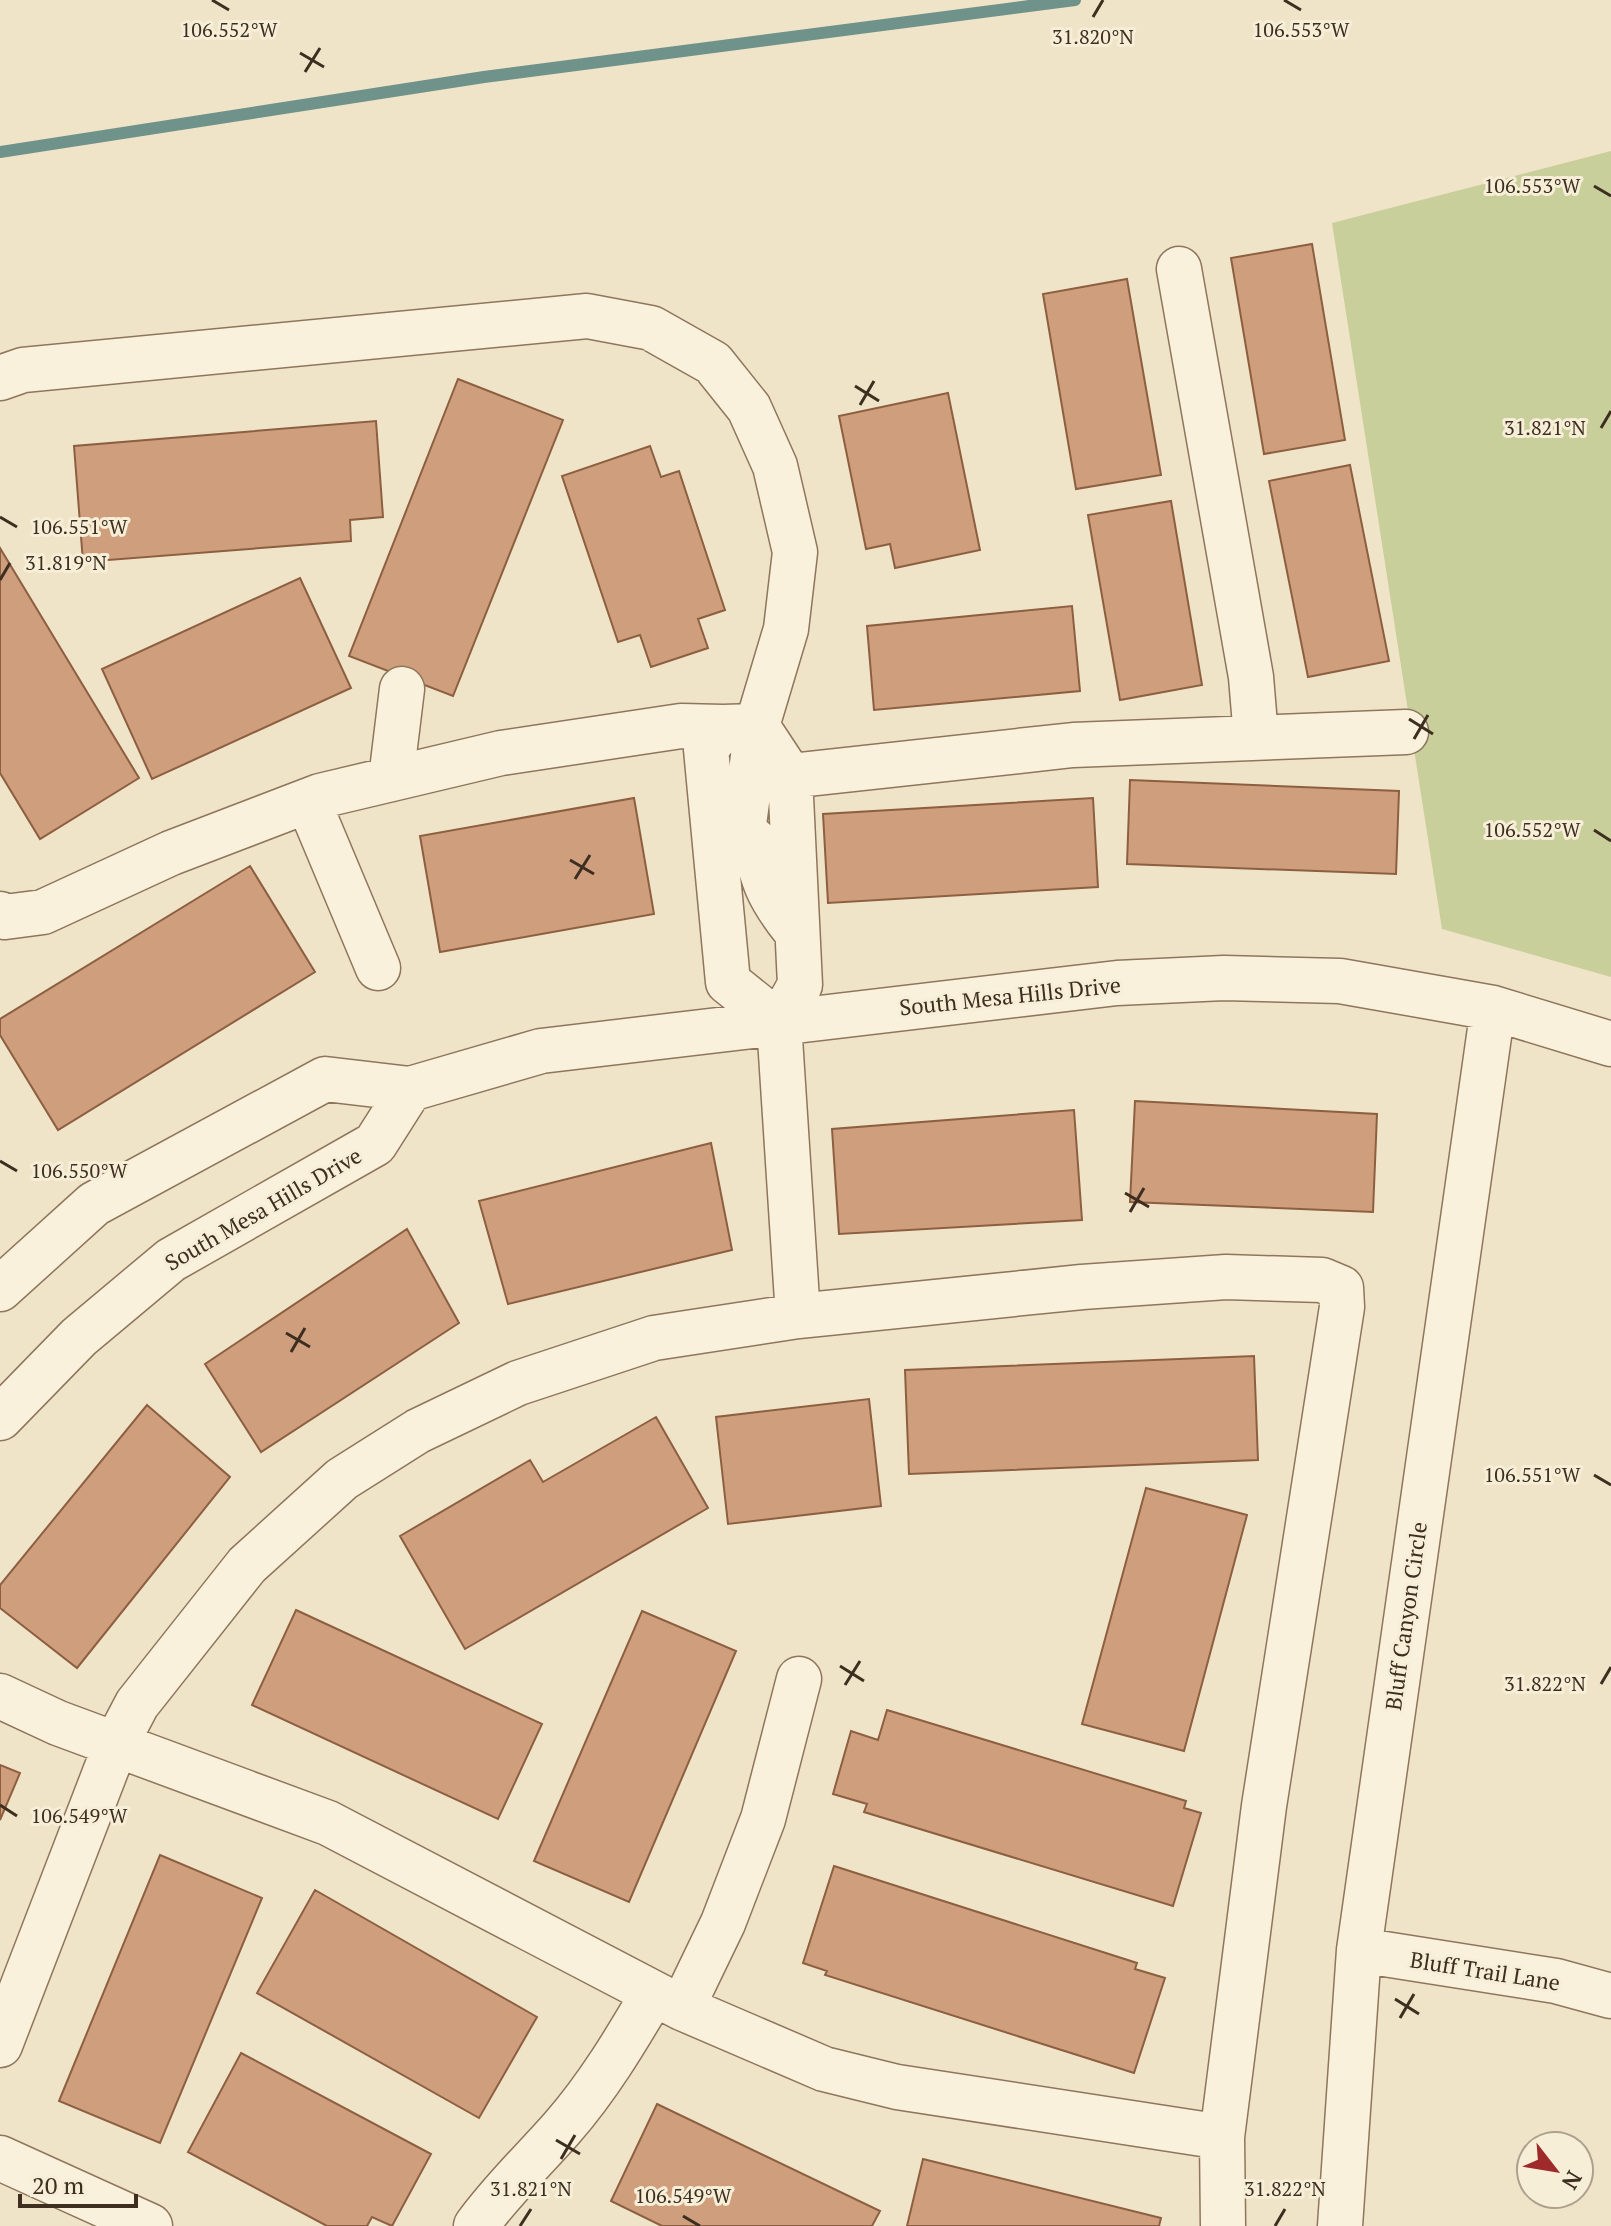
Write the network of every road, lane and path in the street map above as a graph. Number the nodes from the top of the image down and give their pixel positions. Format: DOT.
graph roads {
  1 [pos="1179,269"];
  2 [pos="0,378"];
  3 [pos="402,689"];
  4 [pos="1406,732"];
  5 [pos="729,734"];
  6 [pos="1256,737"];
  7 [pos="790,776"];
  8 [pos="391,779"];
  9 [pos="308,801"];
  10 [pos="728,833"];
  11 [pos="0,914"];
  12 [pos="795,930"];
  13 [pos="378,968"];
  14 [pos="1493,1008"];
  15 [pos="779,1023"];
  16 [pos="1611,1044"];
  17 [pos="410,1089"];
  18 [pos="0,1289"];
  19 [pos="798,1316"];
  20 [pos="0,1418"];
  21 [pos="799,1679"];
  22 [pos="0,1696"];
  23 [pos="116,1744"];
  24 [pos="1359,1950"];
  25 [pos="1611,1996"];
  26 [pos="668,2001"];
  27 [pos="0,2045"];
  28 [pos="1222,2137"];
  29 [pos="0,2158"];
  30 [pos="150,2226"];
  31 [pos="476,2226"];
  32 [pos="1223,2226"];
  33 [pos="1340,2226"];
  1 -- 6 [label="street"];
  2 -- 5 [label="street"];
  3 -- 8 [label="street"];
  4 -- 6 [label="street"];
  5 -- 7 [label="street"];
  5 -- 8 [label="street"];
  5 -- 10 [label="street"];
  6 -- 7 [label="street"];
  7 -- 12 [label="street"];
  8 -- 9 [label="street"];
  9 -- 11 [label="street"];
  9 -- 13 [label="street"];
  10 -- 12 [label="street"];
  10 -- 15 [label="street"];
  12 -- 15 [label="street"];
  14 -- 15 [label="street, South Mesa Hills Drive"];
  14 -- 16 [label="street, South Mesa Hills Drive"];
  14 -- 24 [label="street, Bluff Canyon Circle"];
  15 -- 17 [label="street, South Mesa Hills Drive"];
  15 -- 19 [label="street"];
  17 -- 18 [label="street, South Mesa Hills Drive"];
  17 -- 20 [label="street, South Mesa Hills Drive"];
  19 -- 23 [label="street"];
  19 -- 28 [label="street"];
  21 -- 26 [label="street"];
  22 -- 23 [label="street"];
  23 -- 26 [label="street"];
  23 -- 27 [label="street"];
  24 -- 25 [label="street, Bluff Trail Lane"];
  24 -- 33 [label="street, Bluff Canyon Circle"];
  26 -- 28 [label="street"];
  26 -- 31 [label="street"];
  28 -- 32 [label="street"];
  29 -- 30 [label="street"];
}
